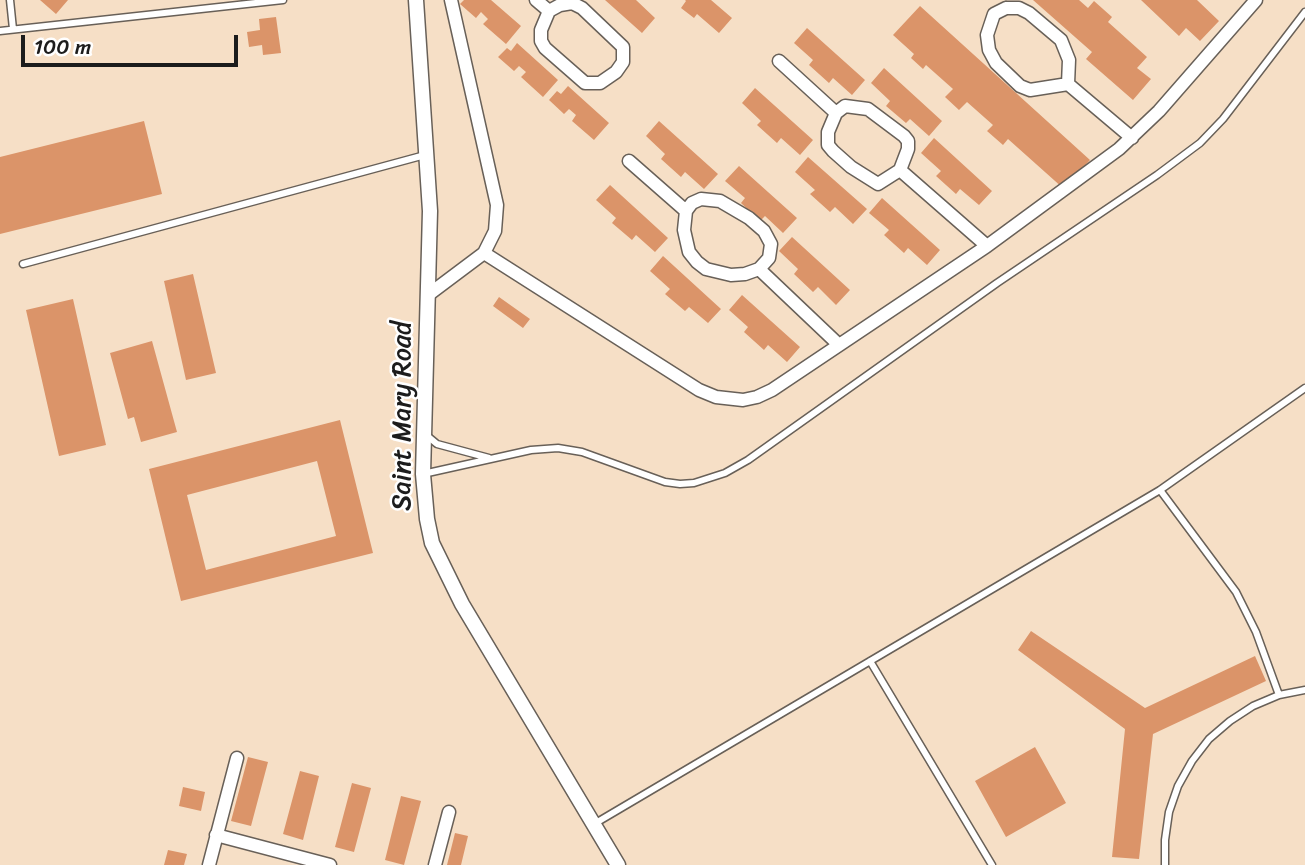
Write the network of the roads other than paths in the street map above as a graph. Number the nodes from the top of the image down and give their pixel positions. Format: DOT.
graph roads {
  1 [pos="9,0"];
  2 [pos="283,0"];
  3 [pos="416,0"];
  4 [pos="451,0"];
  5 [pos="536,0"];
  6 [pos="1252,1"];
  7 [pos="549,10"];
  8 [pos="1305,12"];
  9 [pos="12,29"];
  10 [pos="0,31"];
  11 [pos="779,61"];
  12 [pos="1068,84"];
  13 [pos="836,113"];
  14 [pos="1132,138"];
  15 [pos="427,154"];
  16 [pos="629,161"];
  17 [pos="900,170"];
  18 [pos="686,211"];
  19 [pos="987,246"];
  20 [pos="484,253"];
  21 [pos="23,264"];
  22 [pos="759,269"];
  23 [pos="428,295"];
  24 [pos="838,344"];
  25 [pos="1305,388"];
  26 [pos="423,433"];
  27 [pos="493,459"];
  28 [pos="423,474"];
  29 [pos="1160,490"];
  30 [pos="870,661"];
  31 [pos="1305,690"];
  32 [pos="1279,695"];
  33 [pos="237,758"];
  34 [pos="449,812"];
  35 [pos="594,824"];
  36 [pos="216,835"];
  37 [pos="209,865"];
  38 [pos="330,865"];
  39 [pos="435,865"];
  40 [pos="618,865"];
  41 [pos="992,865"];
  42 [pos="1165,865"];
  1 -- 9 [label="lane"];
  2 -- 9 [label="lane"];
  3 -- 15 [label="street, Saint Mary Road"];
  4 -- 20 [label="street"];
  5 -- 7 [label="street"];
  6 -- 14 [label="street"];
  7 -- 7 [label="street"];
  8 -- 27 [label="lane"];
  9 -- 10 [label="lane"];
  11 -- 13 [label="street"];
  12 -- 12 [label="street"];
  12 -- 14 [label="street"];
  13 -- 17 [label="street"];
  13 -- 17 [label="street"];
  14 -- 19 [label="street"];
  15 -- 21 [label="lane"];
  15 -- 23 [label="street, Saint Mary Road"];
  16 -- 18 [label="street"];
  17 -- 19 [label="street"];
  18 -- 22 [label="street"];
  18 -- 22 [label="street"];
  19 -- 24 [label="street"];
  20 -- 23 [label="street"];
  20 -- 24 [label="street"];
  22 -- 24 [label="street"];
  23 -- 26 [label="street, Saint Mary Road"];
  25 -- 29 [label="lane"];
  26 -- 27 [label="lane"];
  26 -- 28 [label="street, Saint Mary Road"];
  27 -- 28 [label="lane"];
  28 -- 35 [label="street, Saint Mary Road"];
  29 -- 30 [label="lane"];
  29 -- 32 [label="lane"];
  30 -- 35 [label="lane"];
  30 -- 41 [label="lane"];
  31 -- 32 [label="lane"];
  32 -- 42 [label="lane"];
  33 -- 36 [label="street"];
  34 -- 39 [label="street"];
  35 -- 40 [label="street, Saint Mary Road"];
  36 -- 37 [label="street"];
  36 -- 38 [label="street"];
}
